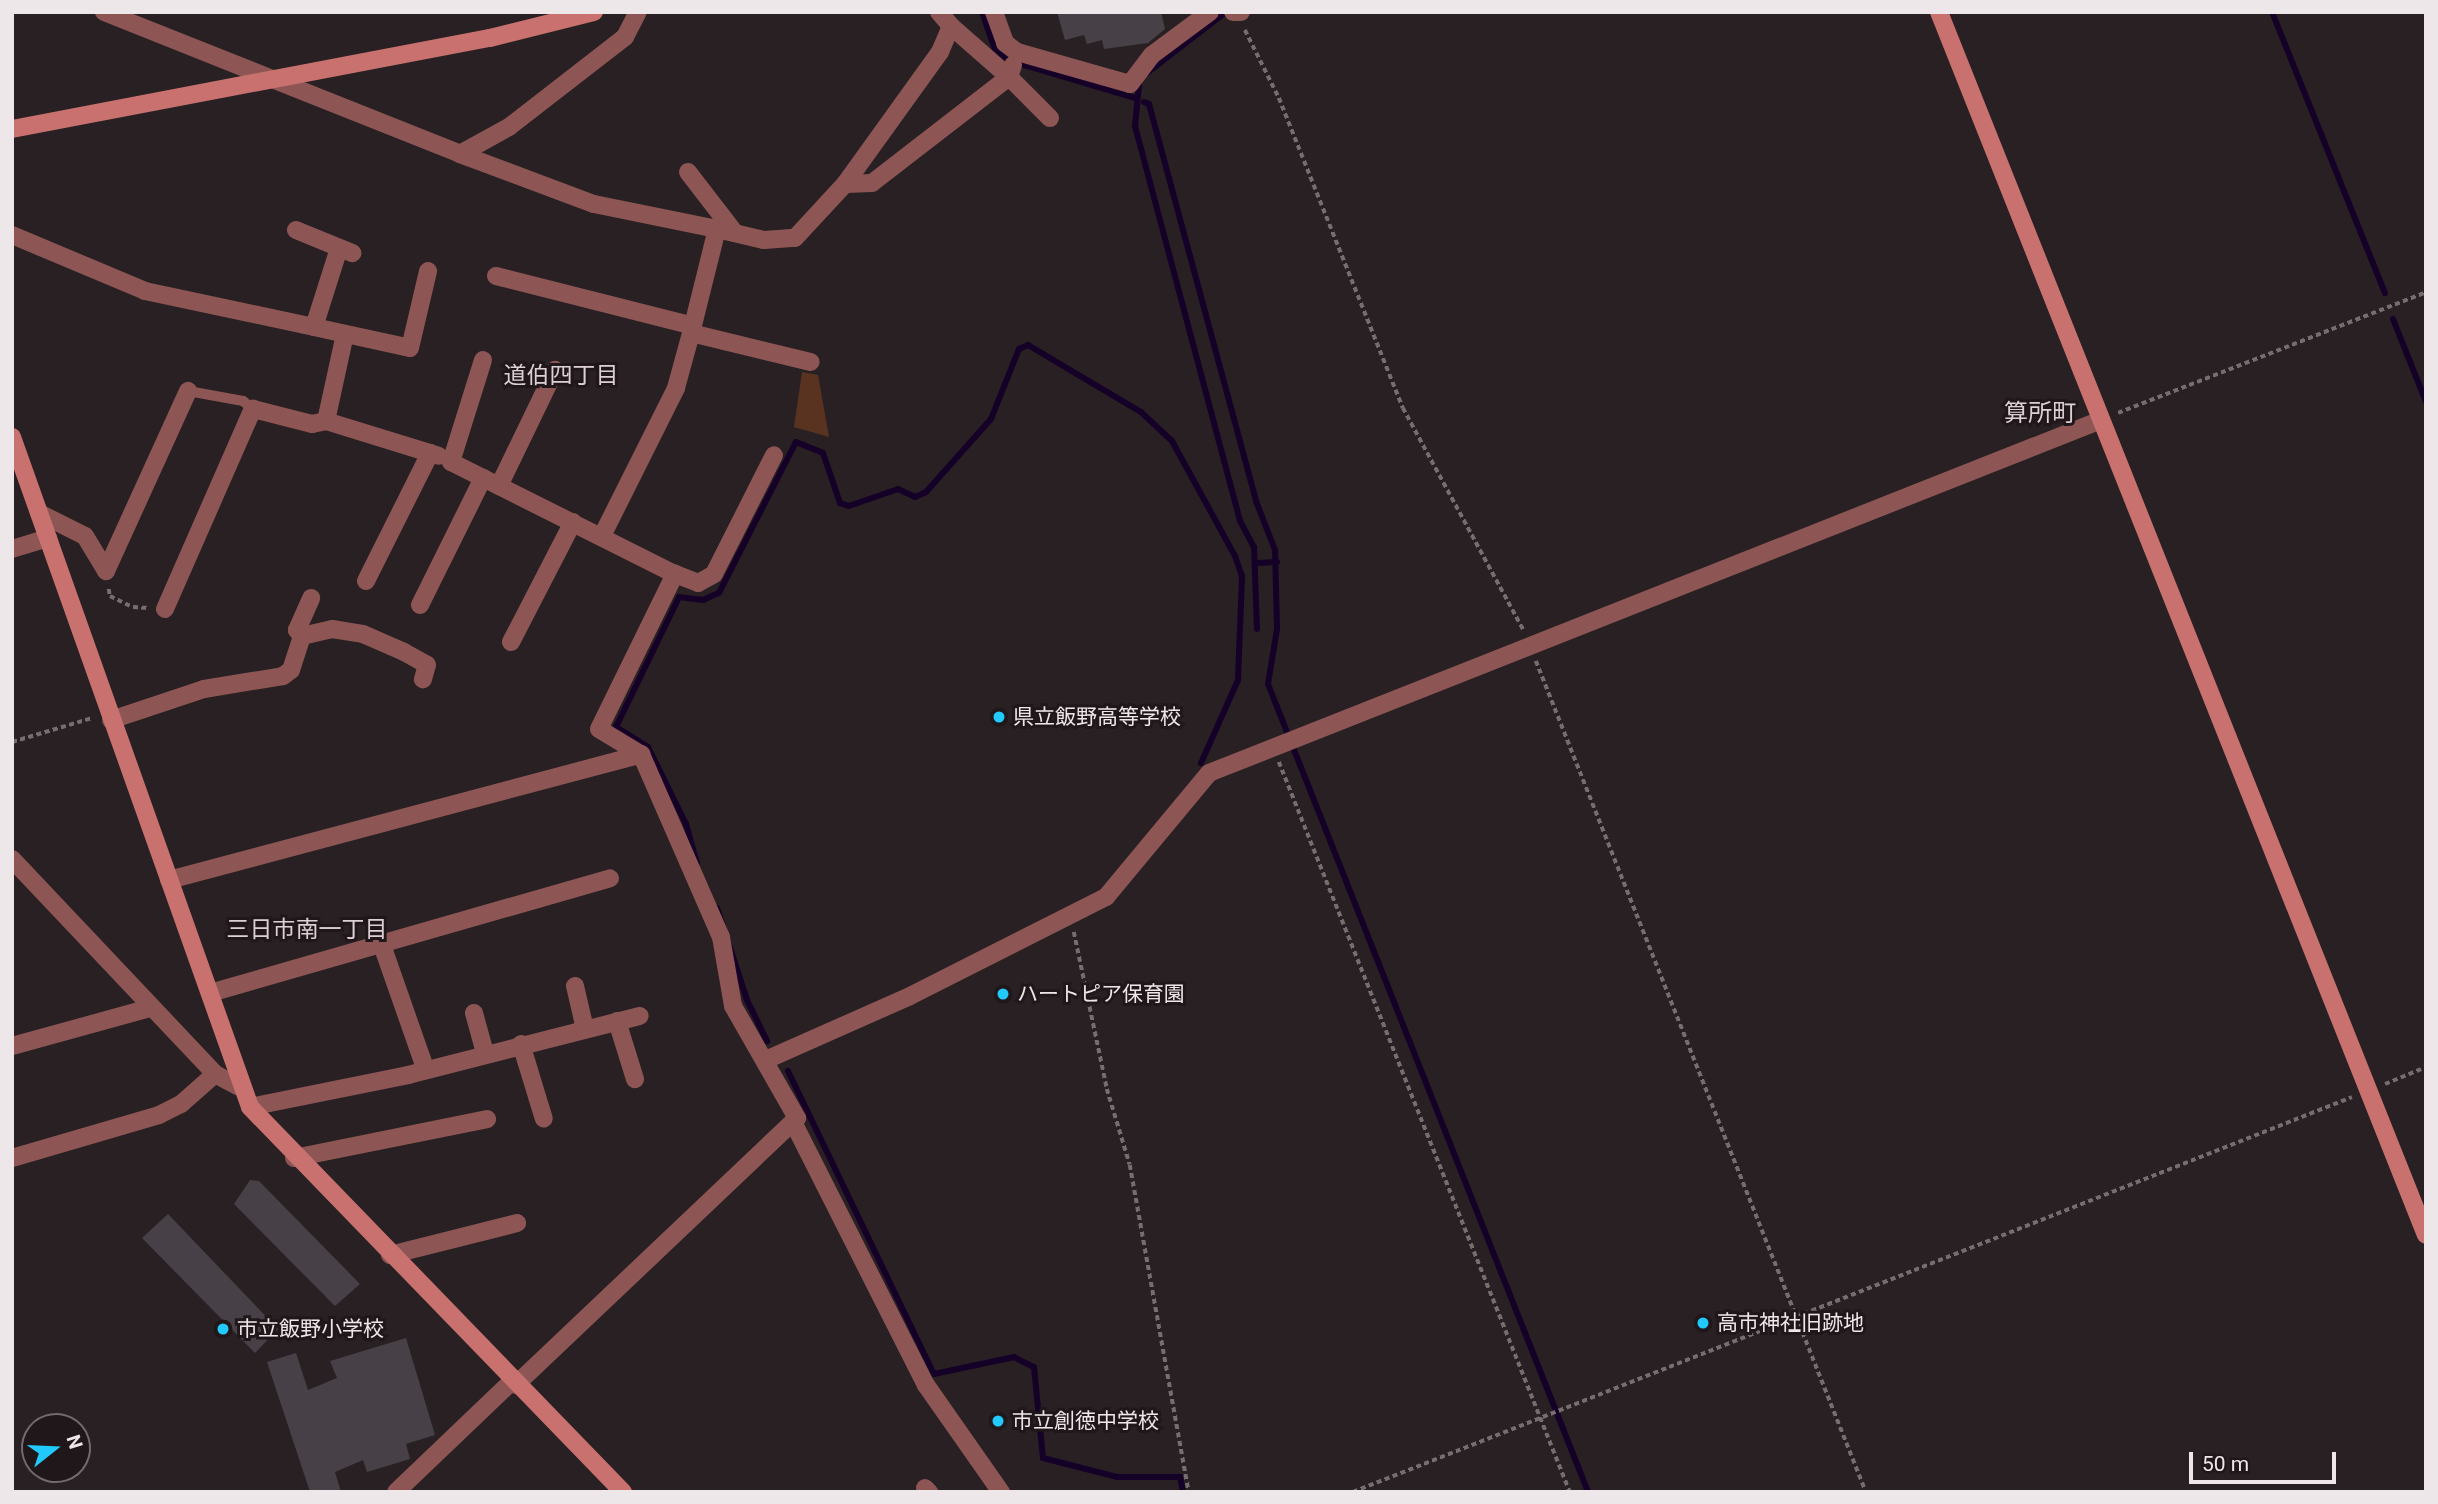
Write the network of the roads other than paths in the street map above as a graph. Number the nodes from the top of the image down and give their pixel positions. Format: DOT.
graph roads {
  1 [pos="594,12"];
  2 [pos="638,12"];
  3 [pos="939,12"];
  4 [pos="994,12"];
  5 [pos="1210,12"];
  6 [pos="1939,12"];
  7 [pos="108,13"];
  8 [pos="951,26"];
  9 [pos="1017,53"];
  10 [pos="1009,76"];
  11 [pos="283,79"];
  12 [pos="1050,118"];
  13 [pos="12,129"];
  14 [pos="460,154"];
  15 [pos="688,172"];
  16 [pos="845,184"];
  17 [pos="717,229"];
  18 [pos="296,230"];
  19 [pos="735,233"];
  20 [pos="12,235"];
  21 [pos="428,271"];
  22 [pos="496,276"];
  23 [pos="314,327"];
  24 [pos="692,330"];
  25 [pos="345,334"];
  26 [pos="483,360"];
  27 [pos="811,362"];
  28 [pos="555,370"];
  29 [pos="188,391"];
  30 [pos="253,409"];
  31 [pos="2101,420"];
  32 [pos="326,421"];
  33 [pos="12,437"];
  34 [pos="430,453"];
  35 [pos="774,455"];
  36 [pos="452,461"];
  37 [pos="491,482"];
  38 [pos="39,513"];
  39 [pos="573,522"];
  40 [pos="602,537"];
  41 [pos="48,538"];
  42 [pos="12,549"];
  43 [pos="675,574"];
  44 [pos="366,582"];
  45 [pos="311,598"];
  46 [pos="420,605"];
  47 [pos="164,609"];
  48 [pos="302,636"];
  49 [pos="511,642"];
  50 [pos="424,679"];
  51 [pos="109,717"];
  52 [pos="637,752"];
  53 [pos="12,859"];
  54 [pos="20,875"];
  55 [pos="610,878"];
  56 [pos="169,880"];
  57 [pos="382,945"];
  58 [pos="575,986"];
  59 [pos="210,993"];
  60 [pos="150,1008"];
  61 [pos="474,1013"];
  62 [pos="640,1016"];
  63 [pos="617,1021"];
  64 [pos="585,1029"];
  65 [pos="521,1044"];
  66 [pos="12,1046"];
  67 [pos="485,1053"];
  68 [pos="768,1059"];
  69 [pos="425,1068"];
  70 [pos="215,1074"];
  71 [pos="635,1079"];
  72 [pos="239,1086"];
  73 [pos="250,1107"];
  74 [pos="487,1119"];
  75 [pos="544,1119"];
  76 [pos="793,1122"];
  77 [pos="12,1158"];
  78 [pos="294,1158"];
  79 [pos="517,1223"];
  80 [pos="2426,1234"];
  81 [pos="390,1255"];
  82 [pos="514,1383"];
  83 [pos="396,1492"];
  84 [pos="623,1492"];
  85 [pos="1001,1492"];
  1 -- 11 [label="street"];
  2 -- 14 [label="street"];
  3 -- 8 [label="street"];
  4 -- 9 [label="street"];
  5 -- 9 [label="street"];
  6 -- 31 [label="street"];
  7 -- 11 [label="street"];
  8 -- 10 [label="street"];
  8 -- 16 [label="street"];
  9 -- 10 [label="street"];
  10 -- 12 [label="street"];
  10 -- 16 [label="street"];
  11 -- 13 [label="street"];
  11 -- 14 [label="street"];
  14 -- 17 [label="street"];
  15 -- 19 [label="street"];
  16 -- 19 [label="street"];
  17 -- 19 [label="street"];
  17 -- 24 [label="street"];
  18 -- 23 [label="street"];
  20 -- 23 [label="street"];
  21 -- 25 [label="street"];
  22 -- 24 [label="street"];
  23 -- 25 [label="street"];
  24 -- 27 [label="street"];
  24 -- 40 [label="street"];
  25 -- 32 [label="street"];
  26 -- 36 [label="street"];
  28 -- 37 [label="street"];
  29 -- 30 [label="lane"];
  29 -- 38 [label="street"];
  30 -- 32 [label="street"];
  30 -- 47 [label="street"];
  31 -- 68 [label="street"];
  31 -- 80 [label="street"];
  32 -- 34 [label="street"];
  33 -- 38 [label="street"];
  34 -- 36 [label="street"];
  34 -- 44 [label="street"];
  35 -- 43 [label="street"];
  36 -- 37 [label="street"];
  37 -- 39 [label="street"];
  37 -- 46 [label="street"];
  38 -- 41 [label="street"];
  39 -- 40 [label="street"];
  39 -- 49 [label="street"];
  40 -- 43 [label="street"];
  41 -- 42 [label="street"];
  41 -- 51 [label="street"];
  43 -- 52 [label="street"];
  45 -- 48 [label="street"];
  48 -- 50 [label="street"];
  48 -- 51 [label="street"];
  51 -- 56 [label="street"];
  52 -- 56 [label="street"];
  52 -- 68 [label="street"];
  53 -- 54 [label="street"];
  54 -- 60 [label="street"];
  55 -- 57 [label="street"];
  56 -- 59 [label="street"];
  57 -- 59 [label="street"];
  57 -- 69 [label="street"];
  58 -- 64 [label="street"];
  59 -- 72 [label="street"];
  60 -- 66 [label="street"];
  60 -- 70 [label="street"];
  61 -- 67 [label="street"];
  62 -- 63 [label="street"];
  63 -- 64 [label="street"];
  63 -- 71 [label="street"];
  64 -- 65 [label="street"];
  65 -- 67 [label="street"];
  65 -- 75 [label="street"];
  67 -- 69 [label="street"];
  68 -- 76 [label="street"];
  69 -- 73 [label="street"];
  70 -- 72 [label="street"];
  70 -- 77 [label="street"];
  72 -- 73 [label="street"];
  73 -- 78 [label="street"];
  74 -- 78 [label="street"];
  76 -- 82 [label="street"];
  76 -- 85 [label="street"];
  78 -- 81 [label="street"];
  79 -- 81 [label="street"];
  81 -- 82 [label="street"];
  82 -- 83 [label="street"];
  82 -- 84 [label="street"];
}
